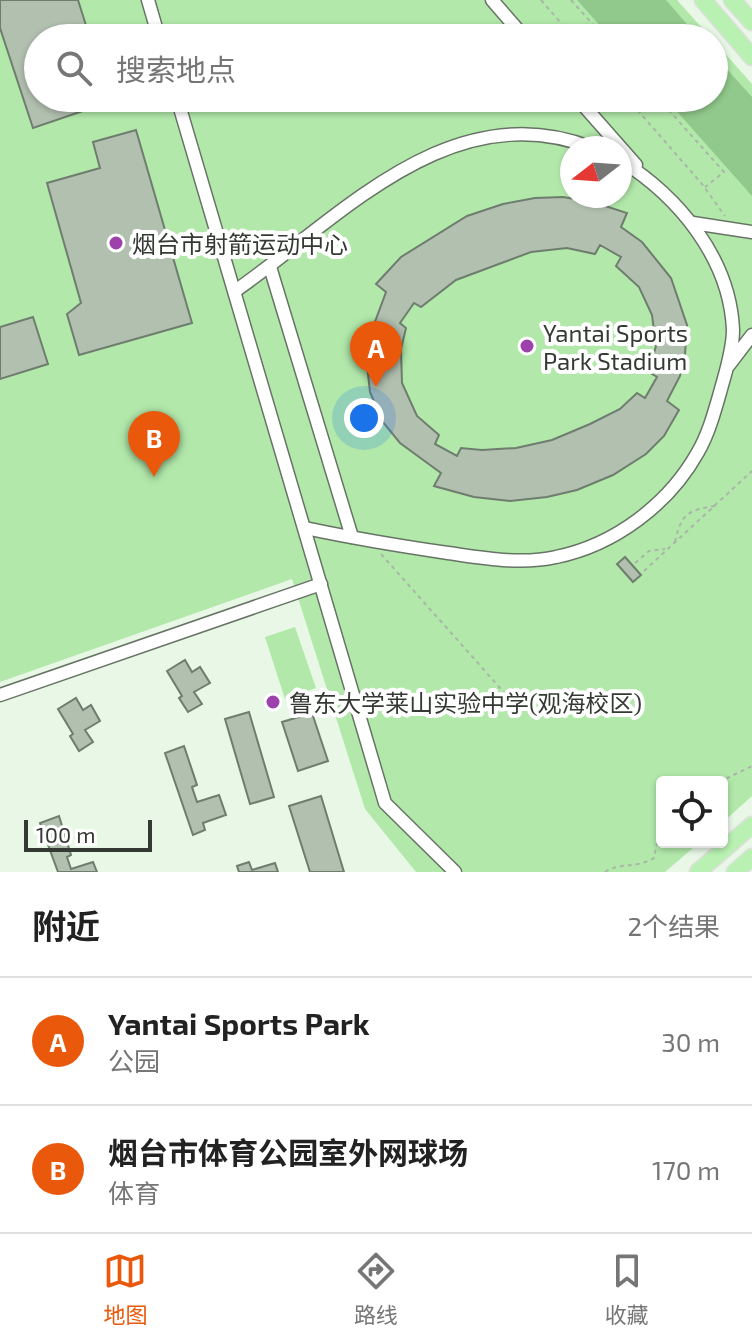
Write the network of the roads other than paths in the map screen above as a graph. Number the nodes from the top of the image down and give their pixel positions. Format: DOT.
graph roads {
  1 [pos="148,0"];
  2 [pos="492,0"];
  3 [pos="703,0"];
  4 [pos="732,0"];
  5 [pos="752,22"];
  6 [pos="155,24"];
  7 [pos="513,24"];
  8 [pos="724,24"];
  9 [pos="728,29"];
  10 [pos="752,57"];
  11 [pos="181,112"];
  12 [pos="589,112"];
  13 [pos="560,140"];
  14 [pos="632,167"];
  15 [pos="646,176"];
  16 [pos="693,223"];
  17 [pos="752,232"];
  18 [pos="270,267"];
  19 [pos="235,291"];
  20 [pos="752,335"];
  21 [pos="727,368"];
  22 [pos="305,528"];
  23 [pos="352,537"];
  24 [pos="321,584"];
  25 [pos="0,695"];
  26 [pos="752,825"];
  27 [pos="752,857"];
  28 [pos="455,872"];
  29 [pos="698,872"];
  30 [pos="735,872"];
  1 -- 6 [label="street"];
  2 -- 7 [label="street"];
  3 -- 8 [label="main road"];
  4 -- 5 [label="main road"];
  9 -- 10 [label="main road"];
  11 -- 19 [label="street"];
  12 -- 15 [label="street"];
  13 -- 18 [label="street"];
  14 -- 15 [label="street"];
  15 -- 16 [label="street"];
  16 -- 17 [label="street"];
  16 -- 21 [label="street"];
  18 -- 19 [label="street"];
  18 -- 23 [label="street"];
  19 -- 22 [label="street"];
  20 -- 21 [label="street"];
  21 -- 23 [label="street"];
  22 -- 23 [label="street"];
  22 -- 24 [label="street"];
  24 -- 25 [label="street"];
  24 -- 28 [label="street"];
  26 -- 29 [label="main road"];
  27 -- 30 [label="main road"];
}
